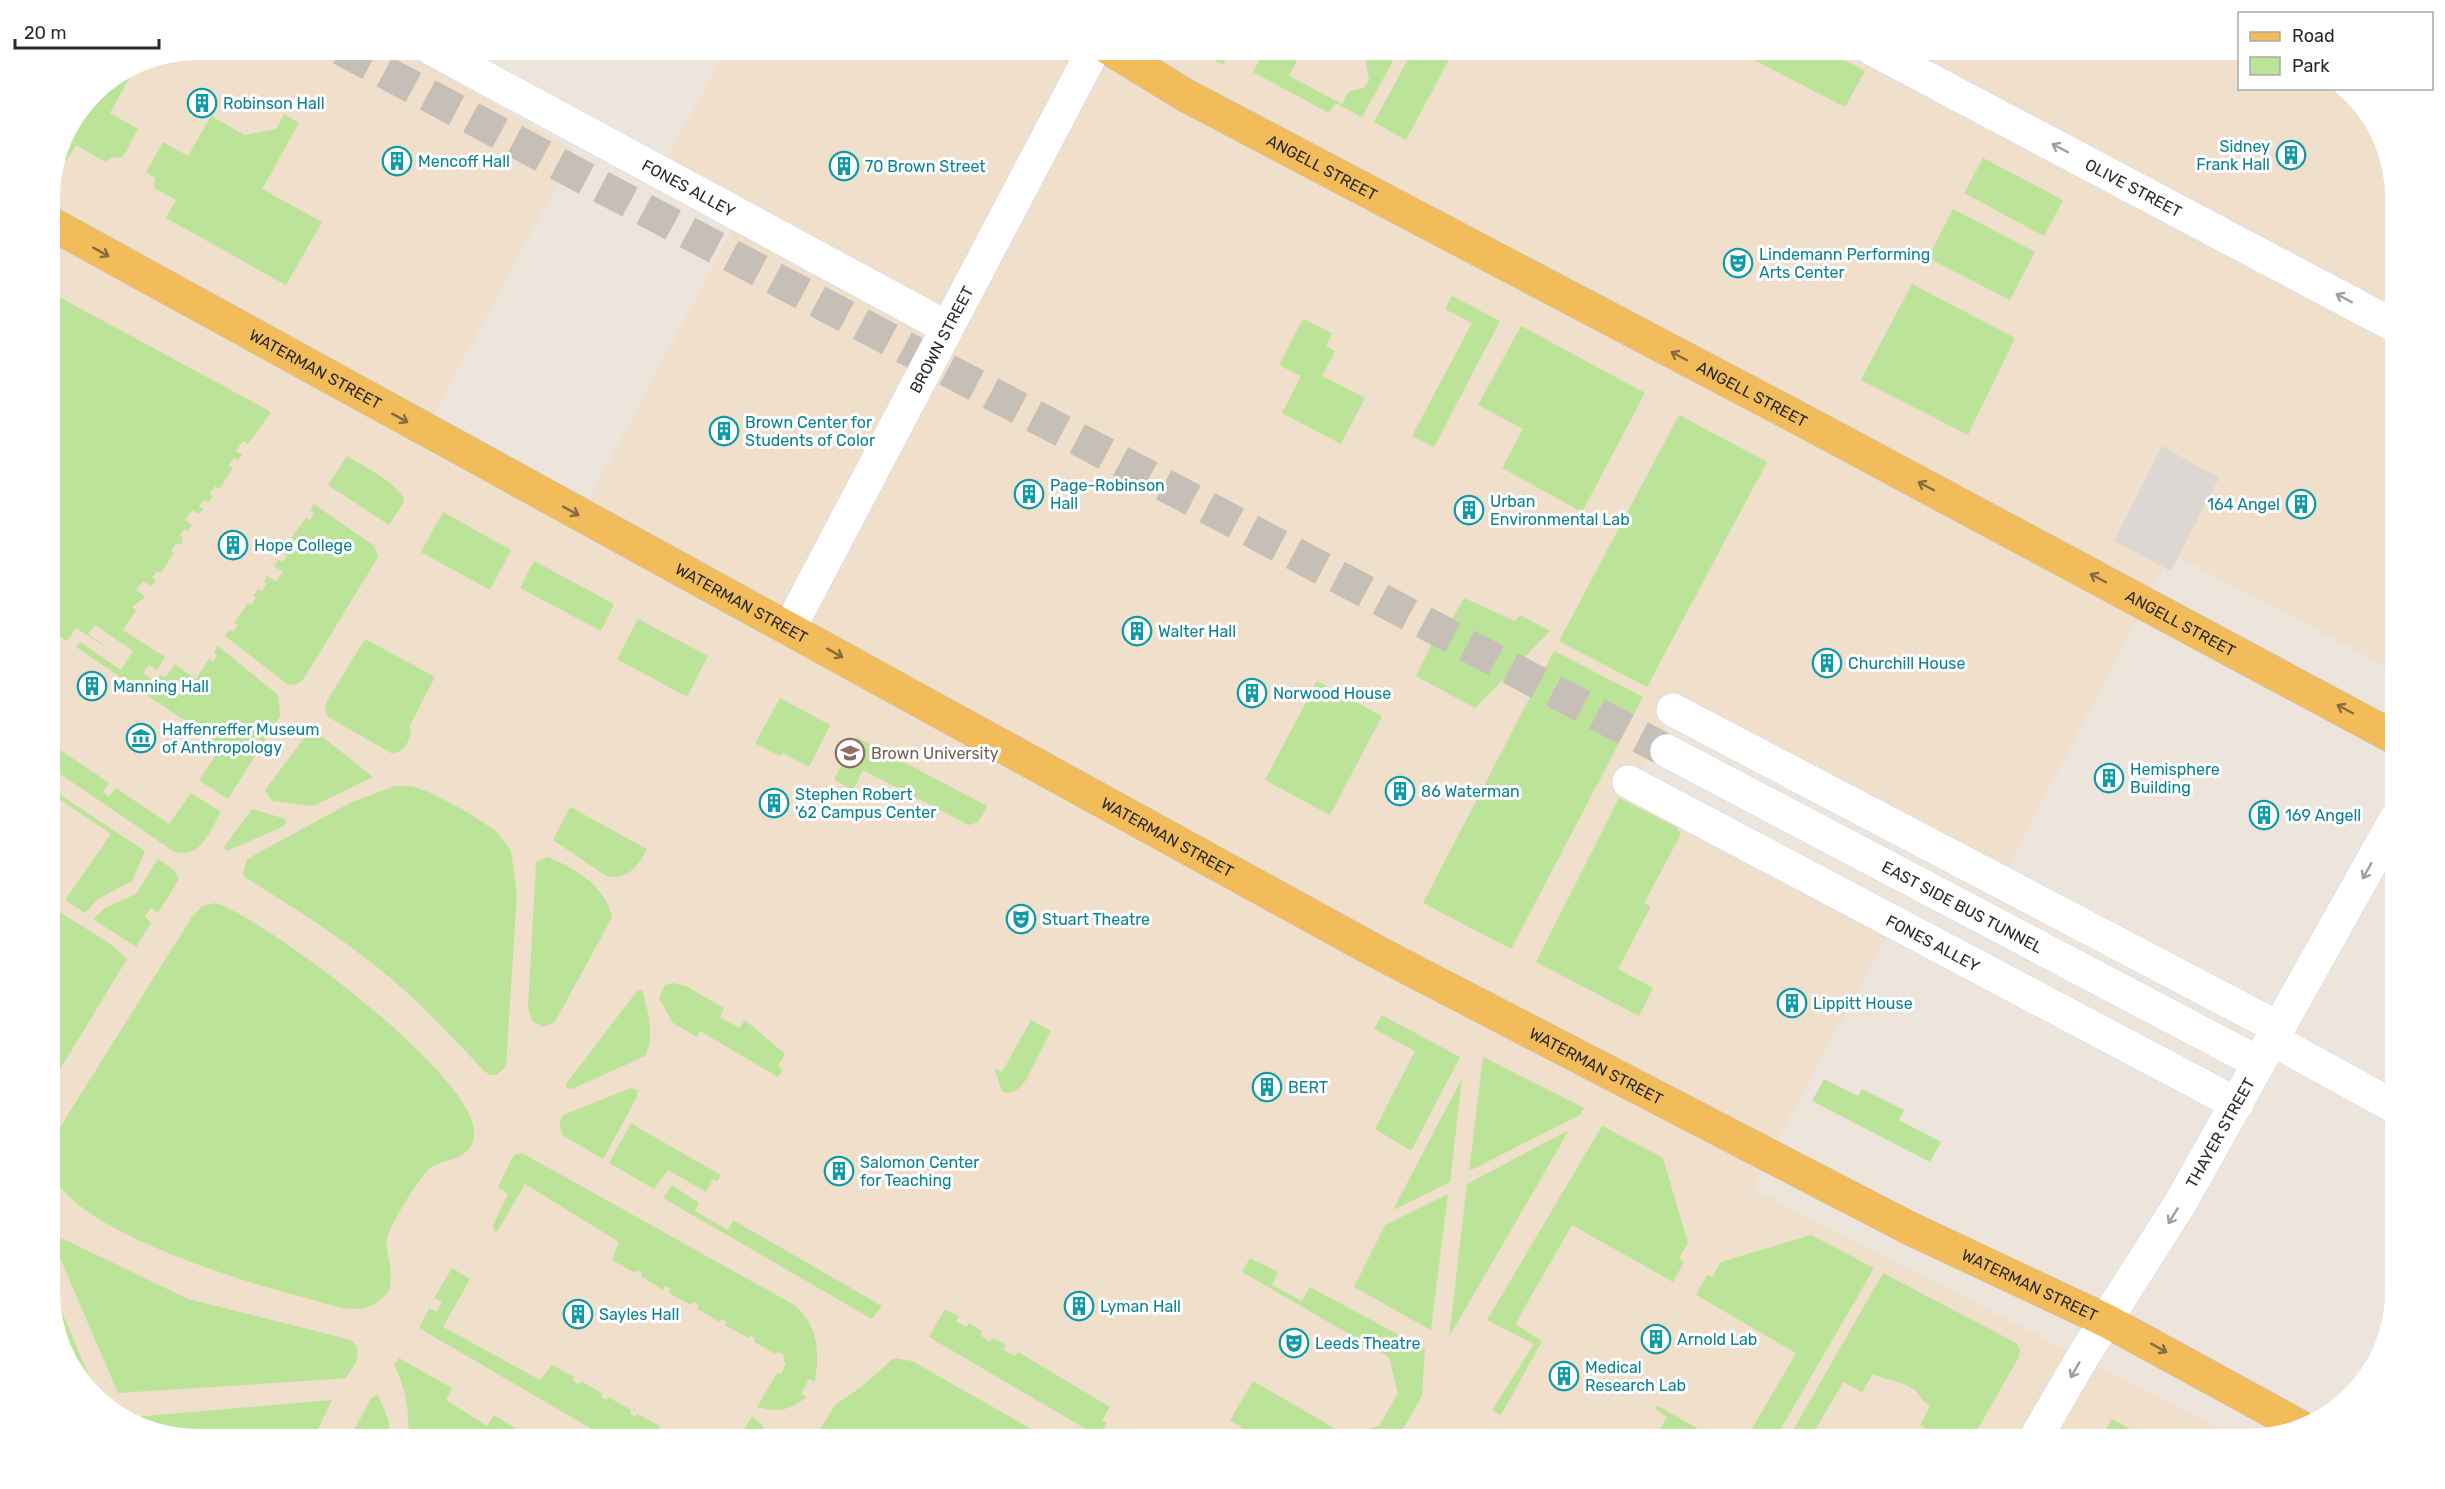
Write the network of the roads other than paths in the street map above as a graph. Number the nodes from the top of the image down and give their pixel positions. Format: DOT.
graph roads {
  1 [pos="451,60"];
  2 [pos="1089,60"];
  3 [pos="1127,60"];
  4 [pos="1891,60"];
  5 [pos="60,230"];
  6 [pos="2385,321"];
  7 [pos="946,327"];
  8 [pos="789,628"];
  9 [pos="1673,710"];
  10 [pos="2385,733"];
  11 [pos="1667,751"];
  12 [pos="1629,782"];
  13 [pos="2385,838"];
  14 [pos="2270,1044"];
  15 [pos="2385,1102"];
  16 [pos="2237,1104"];
  17 [pos="2107,1321"];
  18 [pos="2291,1422"];
  19 [pos="2042,1429"];
  1 -- 7 [label="street, FONES ALLEY"];
  2 -- 7 [label="street, BROWN STREET"];
  10 -- 3 [label="main road, ANGELL STREET, one-way"];
  6 -- 4 [label="street, OLIVE STREET, one-way"];
  5 -- 8 [label="main road, WATERMAN STREET, one-way"];
  7 -- 8 [label="street, BROWN STREET"];
  8 -- 17 [label="main road, WATERMAN STREET, one-way"];
  9 -- 14 [label="street"];
  11 -- 14 [label="street, EAST SIDE BUS TUNNEL"];
  12 -- 16 [label="street, FONES ALLEY"];
  13 -- 14 [label="street, THAYER STREET, one-way"];
  14 -- 15 [label="street"];
  14 -- 16 [label="street, THAYER STREET"];
  16 -- 17 [label="street, THAYER STREET, one-way"];
  17 -- 18 [label="main road, WATERMAN STREET, one-way"];
  17 -- 19 [label="street, THAYER STREET, one-way"];
}
